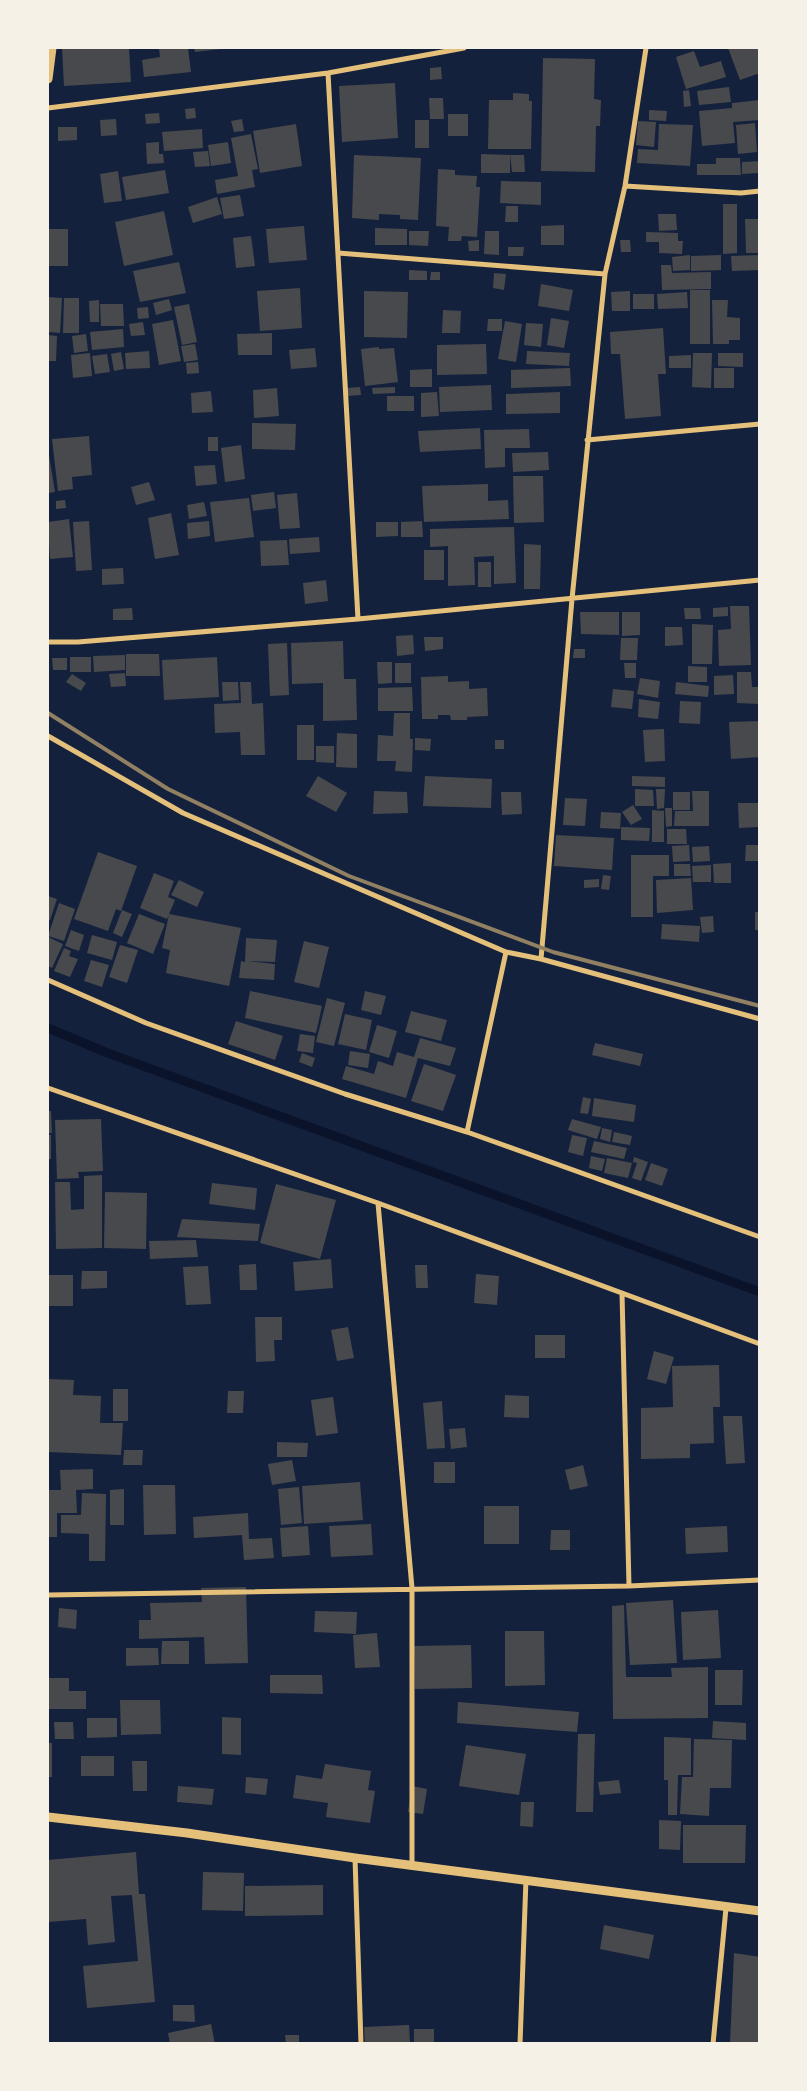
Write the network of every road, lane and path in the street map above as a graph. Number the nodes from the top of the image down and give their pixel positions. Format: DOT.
graph roads {
  1 [pos="52,48"];
  2 [pos="464,48"];
  3 [pos="646,48"];
  4 [pos="328,73"];
  5 [pos="48,79"];
  6 [pos="48,108"];
  7 [pos="626,186"];
  8 [pos="760,191"];
  9 [pos="338,253"];
  10 [pos="606,274"];
  11 [pos="760,424"];
  12 [pos="587,440"];
  13 [pos="760,580"];
  14 [pos="572,599"];
  15 [pos="358,619"];
  16 [pos="48,642"];
  17 [pos="48,736"];
  18 [pos="506,952"];
  19 [pos="540,959"];
  20 [pos="48,980"];
  21 [pos="760,1019"];
  22 [pos="48,1088"];
  23 [pos="467,1132"];
  24 [pos="378,1203"];
  25 [pos="760,1237"];
  26 [pos="622,1293"];
  27 [pos="760,1344"];
  28 [pos="760,1580"];
  29 [pos="629,1586"];
  30 [pos="412,1588"];
  31 [pos="48,1595"];
  32 [pos="48,1817"];
  33 [pos="355,1858"];
  34 [pos="412,1866"];
  35 [pos="526,1879"];
  36 [pos="726,1908"];
  37 [pos="760,1911"];
  38 [pos="361,2044"];
  39 [pos="520,2044"];
  40 [pos="713,2044"];
  1 -- 5 [label="street"];
  2 -- 4 [label="street"];
  3 -- 7 [label="street"];
  4 -- 6 [label="street"];
  4 -- 9 [label="street"];
  7 -- 8 [label="street"];
  7 -- 10 [label="street"];
  9 -- 10 [label="street"];
  9 -- 15 [label="street"];
  10 -- 12 [label="street"];
  11 -- 12 [label="street"];
  12 -- 14 [label="street"];
  13 -- 14 [label="street"];
  14 -- 15 [label="street"];
  14 -- 19 [label="street"];
  15 -- 16 [label="street"];
  17 -- 18 [label="street"];
  18 -- 19 [label="street"];
  18 -- 23 [label="street"];
  19 -- 21 [label="street"];
  20 -- 23 [label="street"];
  22 -- 24 [label="street"];
  23 -- 25 [label="street"];
  24 -- 26 [label="street"];
  24 -- 30 [label="street"];
  26 -- 27 [label="street"];
  26 -- 29 [label="street"];
  28 -- 29 [label="street"];
  29 -- 30 [label="street"];
  30 -- 31 [label="street"];
  30 -- 34 [label="street"];
  32 -- 33 [label="street"];
  33 -- 34 [label="street"];
  33 -- 38 [label="street"];
  34 -- 35 [label="street"];
  35 -- 36 [label="street"];
  35 -- 39 [label="street"];
  36 -- 37 [label="street"];
  36 -- 40 [label="street"];
}
